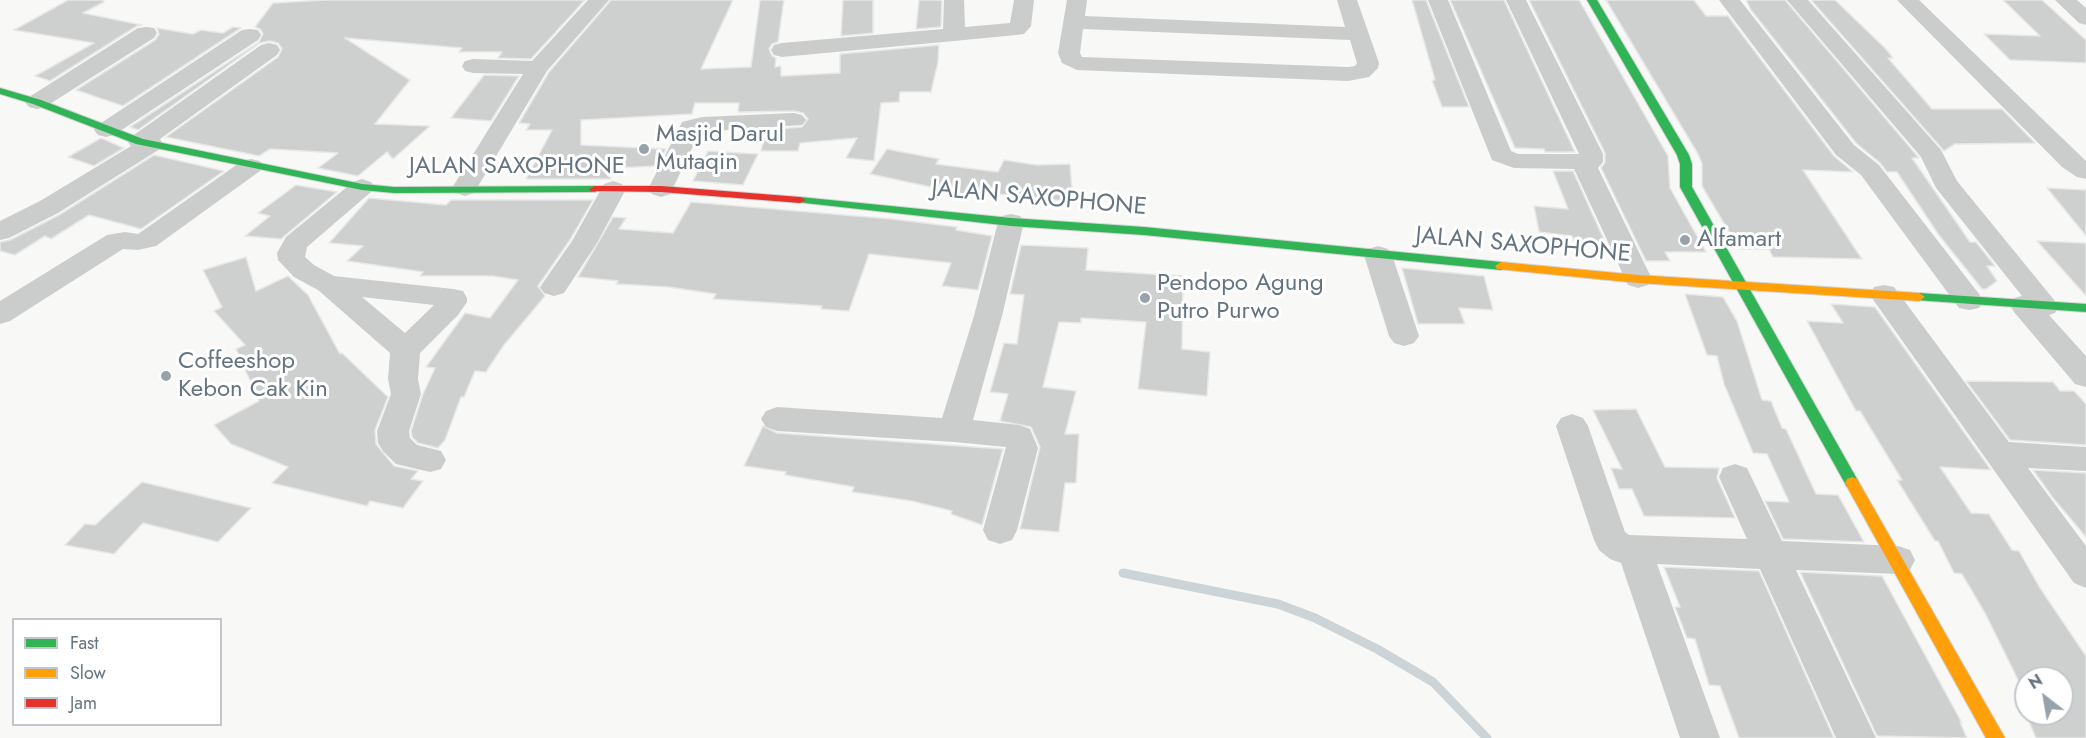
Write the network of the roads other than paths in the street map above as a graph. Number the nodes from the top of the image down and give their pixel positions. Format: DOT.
graph roads {
  1 [pos="599,0"];
  2 [pos="954,0"];
  3 [pos="1024,0"];
  4 [pos="1347,0"];
  5 [pos="1438,0"];
  6 [pos="1516,0"];
  7 [pos="1592,0"];
  8 [pos="1729,0"];
  9 [pos="1797,0"];
  10 [pos="1907,0"];
  11 [pos="2065,0"];
  12 [pos="1076,11"];
  13 [pos="2086,19"];
  14 [pos="146,33"];
  15 [pos="1357,34"];
  16 [pos="250,35"];
  17 [pos="954,35"];
  18 [pos="269,50"];
  19 [pos="782,50"];
  20 [pos="473,66"];
  21 [pos="538,68"];
  22 [pos="0,91"];
  23 [pos="37,102"];
  24 [pos="794,120"];
  25 [pos="106,130"];
  26 [pos="145,143"];
  27 [pos="1583,163"];
  28 [pos="251,166"];
  29 [pos="2086,172"];
  30 [pos="362,187"];
  31 [pos="465,188"];
  32 [pos="612,189"];
  33 [pos="661,189"];
  34 [pos="1011,222"];
  35 [pos="0,232"];
  36 [pos="1378,255"];
  37 [pos="1638,279"];
  38 [pos="328,284"];
  39 [pos="554,287"];
  40 [pos="1745,288"];
  41 [pos="1884,294"];
  42 [pos="1969,301"];
  43 [pos="2034,305"];
  44 [pos="2086,308"];
  45 [pos="0,314"];
  46 [pos="1404,336"];
  47 [pos="405,350"];
  48 [pos="2086,376"];
  49 [pos="777,420"];
  50 [pos="1572,426"];
  51 [pos="954,430"];
  52 [pos="2001,454"];
  53 [pos="2086,459"];
  54 [pos="430,460"];
  55 [pos="1735,477"];
  56 [pos="1000,530"];
  57 [pos="1634,549"];
  58 [pos="1771,553"];
  59 [pos="1898,560"];
  60 [pos="2086,573"];
  61 [pos="1700,738"];
  62 [pos="1856,738"];
  63 [pos="1996,738"];
  1 -- 21 [label="street"];
  2 -- 17 [label="street"];
  3 -- 17 [label="street"];
  4 -- 15 [label="street"];
  5 -- 27 [label="street"];
  6 -- 27 [label="street"];
  7 -- 40 [label="main road"];
  8 -- 42 [label="street"];
  9 -- 43 [label="street"];
  10 -- 29 [label="street"];
  11 -- 13 [label="street"];
  12 -- 15 [label="street"];
  12 -- 15 [label="street"];
  14 -- 23 [label="street"];
  16 -- 25 [label="street"];
  17 -- 19 [label="street"];
  18 -- 26 [label="street"];
  20 -- 21 [label="street"];
  21 -- 31 [label="street"];
  22 -- 23 [label="main road, JALAN SAXOPHONE"];
  23 -- 25 [label="main road, JALAN SAXOPHONE"];
  24 -- 33 [label="street"];
  25 -- 26 [label="main road, JALAN SAXOPHONE"];
  26 -- 28 [label="main road, JALAN SAXOPHONE"];
  26 -- 35 [label="street"];
  27 -- 37 [label="street"];
  28 -- 30 [label="main road, JALAN SAXOPHONE"];
  28 -- 45 [label="street"];
  30 -- 31 [label="main road, JALAN SAXOPHONE"];
  30 -- 38 [label="street"];
  31 -- 32 [label="main road, JALAN SAXOPHONE"];
  32 -- 33 [label="main road, JALAN SAXOPHONE"];
  32 -- 39 [label="street"];
  33 -- 34 [label="main road, JALAN SAXOPHONE"];
  34 -- 36 [label="main road, JALAN SAXOPHONE"];
  34 -- 51 [label="street"];
  36 -- 37 [label="main road, JALAN SAXOPHONE"];
  36 -- 46 [label="street"];
  37 -- 40 [label="main road, JALAN SAXOPHONE"];
  38 -- 47 [label="street"];
  38 -- 47 [label="street"];
  40 -- 41 [label="main road, JALAN SAXOPHONE"];
  40 -- 59 [label="main road"];
  41 -- 42 [label="main road, JALAN SAXOPHONE"];
  41 -- 52 [label="street"];
  42 -- 43 [label="main road, JALAN SAXOPHONE"];
  43 -- 44 [label="main road, JALAN SAXOPHONE"];
  43 -- 48 [label="street"];
  47 -- 54 [label="street"];
  49 -- 51 [label="street"];
  50 -- 57 [label="street"];
  51 -- 56 [label="street"];
  52 -- 53 [label="street"];
  52 -- 60 [label="street"];
  55 -- 58 [label="street"];
  57 -- 58 [label="street"];
  57 -- 61 [label="street"];
  58 -- 59 [label="street"];
  58 -- 62 [label="street"];
  59 -- 63 [label="main road"];
}
